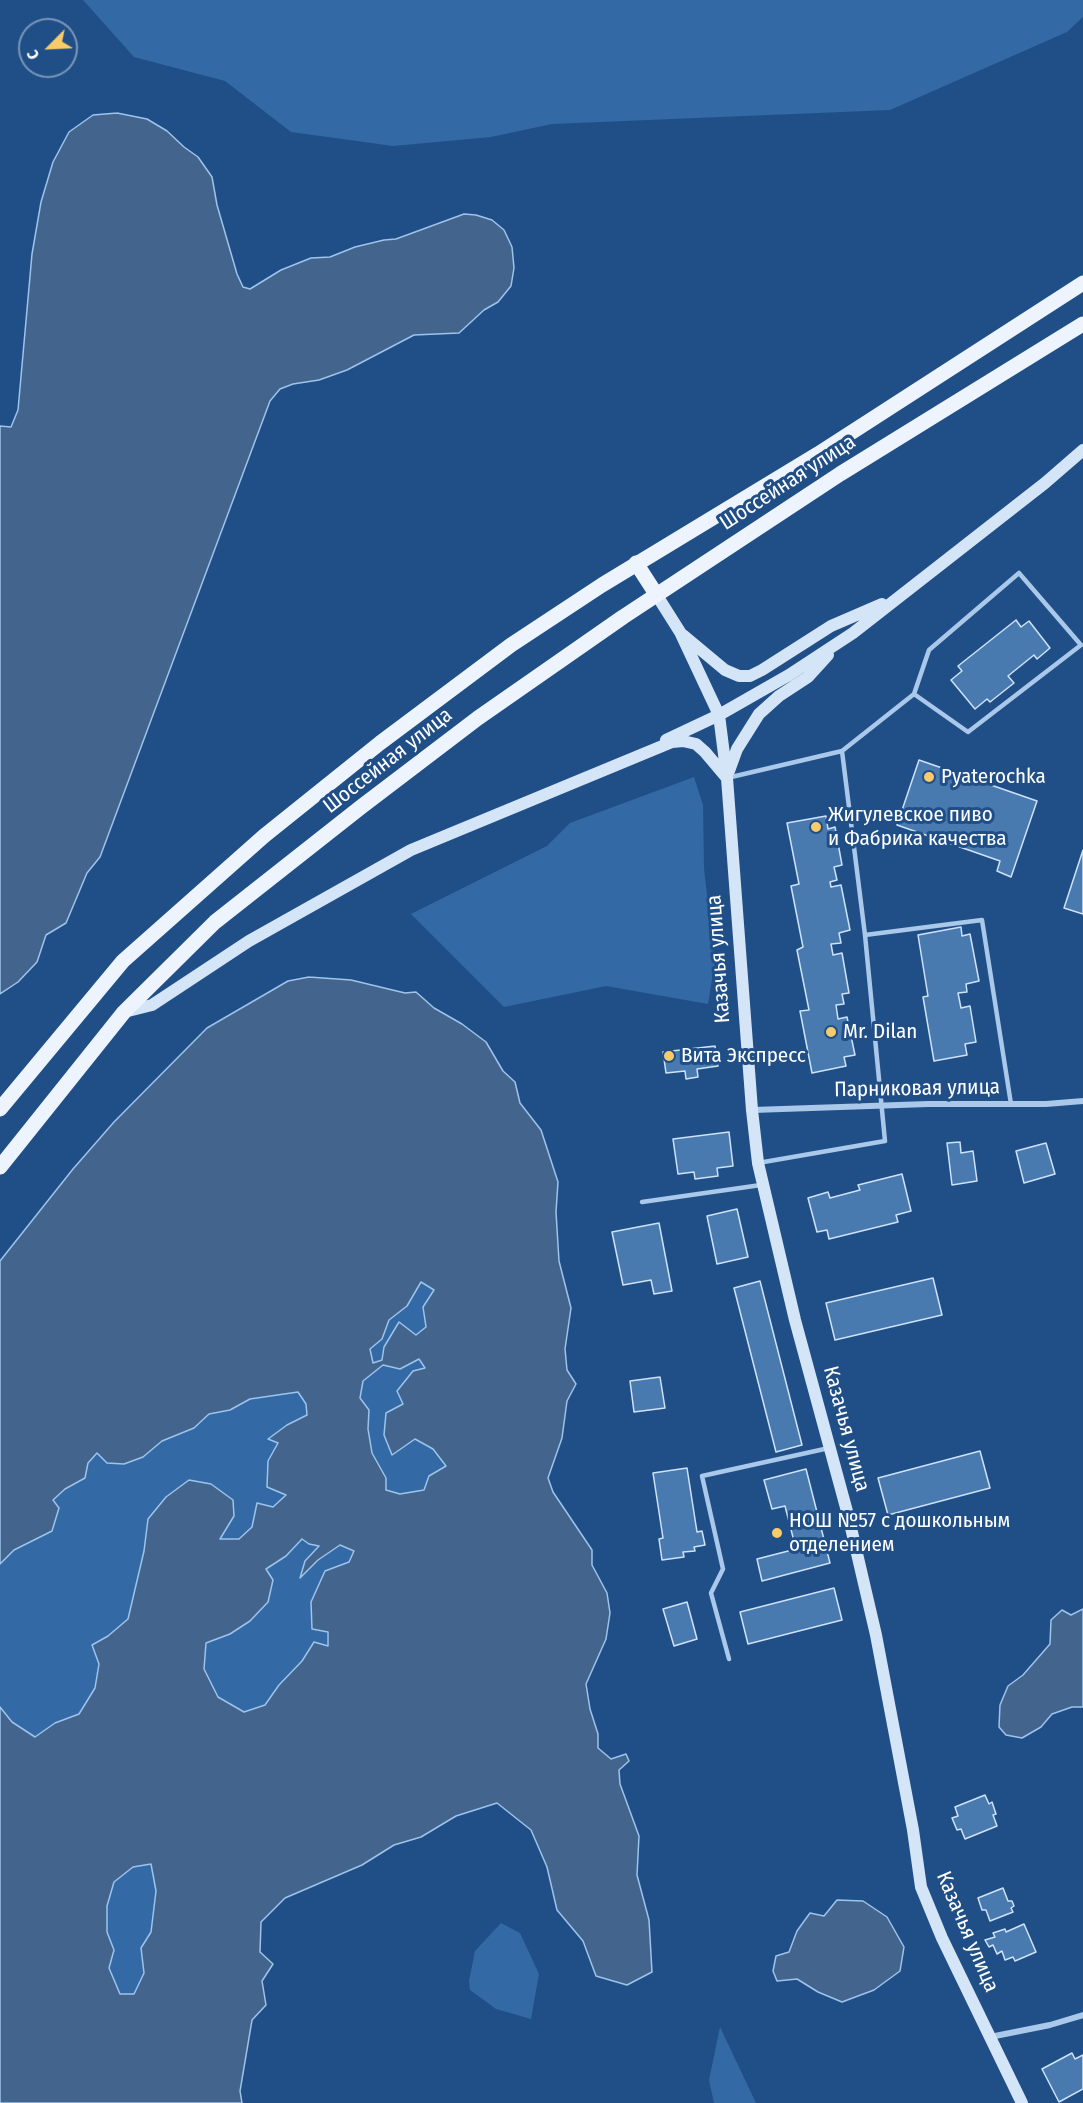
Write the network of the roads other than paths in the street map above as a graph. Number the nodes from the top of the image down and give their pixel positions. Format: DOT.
graph roads {
  1 [pos="1083,283"];
  2 [pos="1083,324"];
  3 [pos="1083,450"];
  4 [pos="636,563"];
  5 [pos="656,594"];
  6 [pos="900,596"];
  7 [pos="680,632"];
  8 [pos="839,642"];
  9 [pos="1082,645"];
  10 [pos="914,694"];
  11 [pos="719,715"];
  12 [pos="843,751"];
  13 [pos="727,778"];
  14 [pos="528,803"];
  15 [pos="865,935"];
  16 [pos="124,1012"];
  17 [pos="1083,1101"];
  18 [pos="1011,1104"];
  19 [pos="881,1106"];
  20 [pos="0,1109"];
  21 [pos="752,1110"];
  22 [pos="758,1164"];
  23 [pos="0,1167"];
  24 [pos="763,1185"];
  25 [pos="642,1202"];
  26 [pos="829,1448"];
  27 [pos="729,1659"];
  28 [pos="1083,2015"];
  29 [pos="989,2037"];
  30 [pos="1022,2103"];
  1 -- 4 [label="main road, Шоссейная улица"];
  2 -- 5 [label="main road, Шоссейная улица"];
  3 -- 6 [label="street"];
  4 -- 5 [label="main road, Казачья улица"];
  4 -- 20 [label="main road, Шоссейная улица"];
  5 -- 7 [label="street, Казачья улица"];
  5 -- 16 [label="main road, Шоссейная улица"];
  6 -- 7 [label="street"];
  6 -- 8 [label="street"];
  7 -- 11 [label="street, Казачья улица"];
  8 -- 11 [label="street"];
  8 -- 13 [label="street, Казачья улица"];
  9 -- 10 [label="lane"];
  9 -- 10 [label="lane"];
  10 -- 12 [label="lane"];
  11 -- 13 [label="street, Казачья улица"];
  11 -- 14 [label="street"];
  12 -- 13 [label="lane"];
  12 -- 15 [label="lane"];
  13 -- 14 [label="street"];
  13 -- 21 [label="street, Казачья улица"];
  14 -- 16 [label="street"];
  15 -- 18 [label="lane"];
  15 -- 19 [label="lane"];
  16 -- 23 [label="main road, Шоссейная улица"];
  17 -- 18 [label="street, Парниковая улица"];
  18 -- 19 [label="street, Парниковая улица"];
  19 -- 21 [label="street, Парниковая улица"];
  19 -- 22 [label="lane"];
  21 -- 22 [label="street, Казачья улица"];
  22 -- 24 [label="street, Казачья улица"];
  24 -- 25 [label="lane"];
  24 -- 26 [label="street, Казачья улица"];
  26 -- 27 [label="lane"];
  26 -- 29 [label="street, Казачья улица"];
  28 -- 29 [label="street"];
  29 -- 30 [label="street, Казачья улица"];
}
